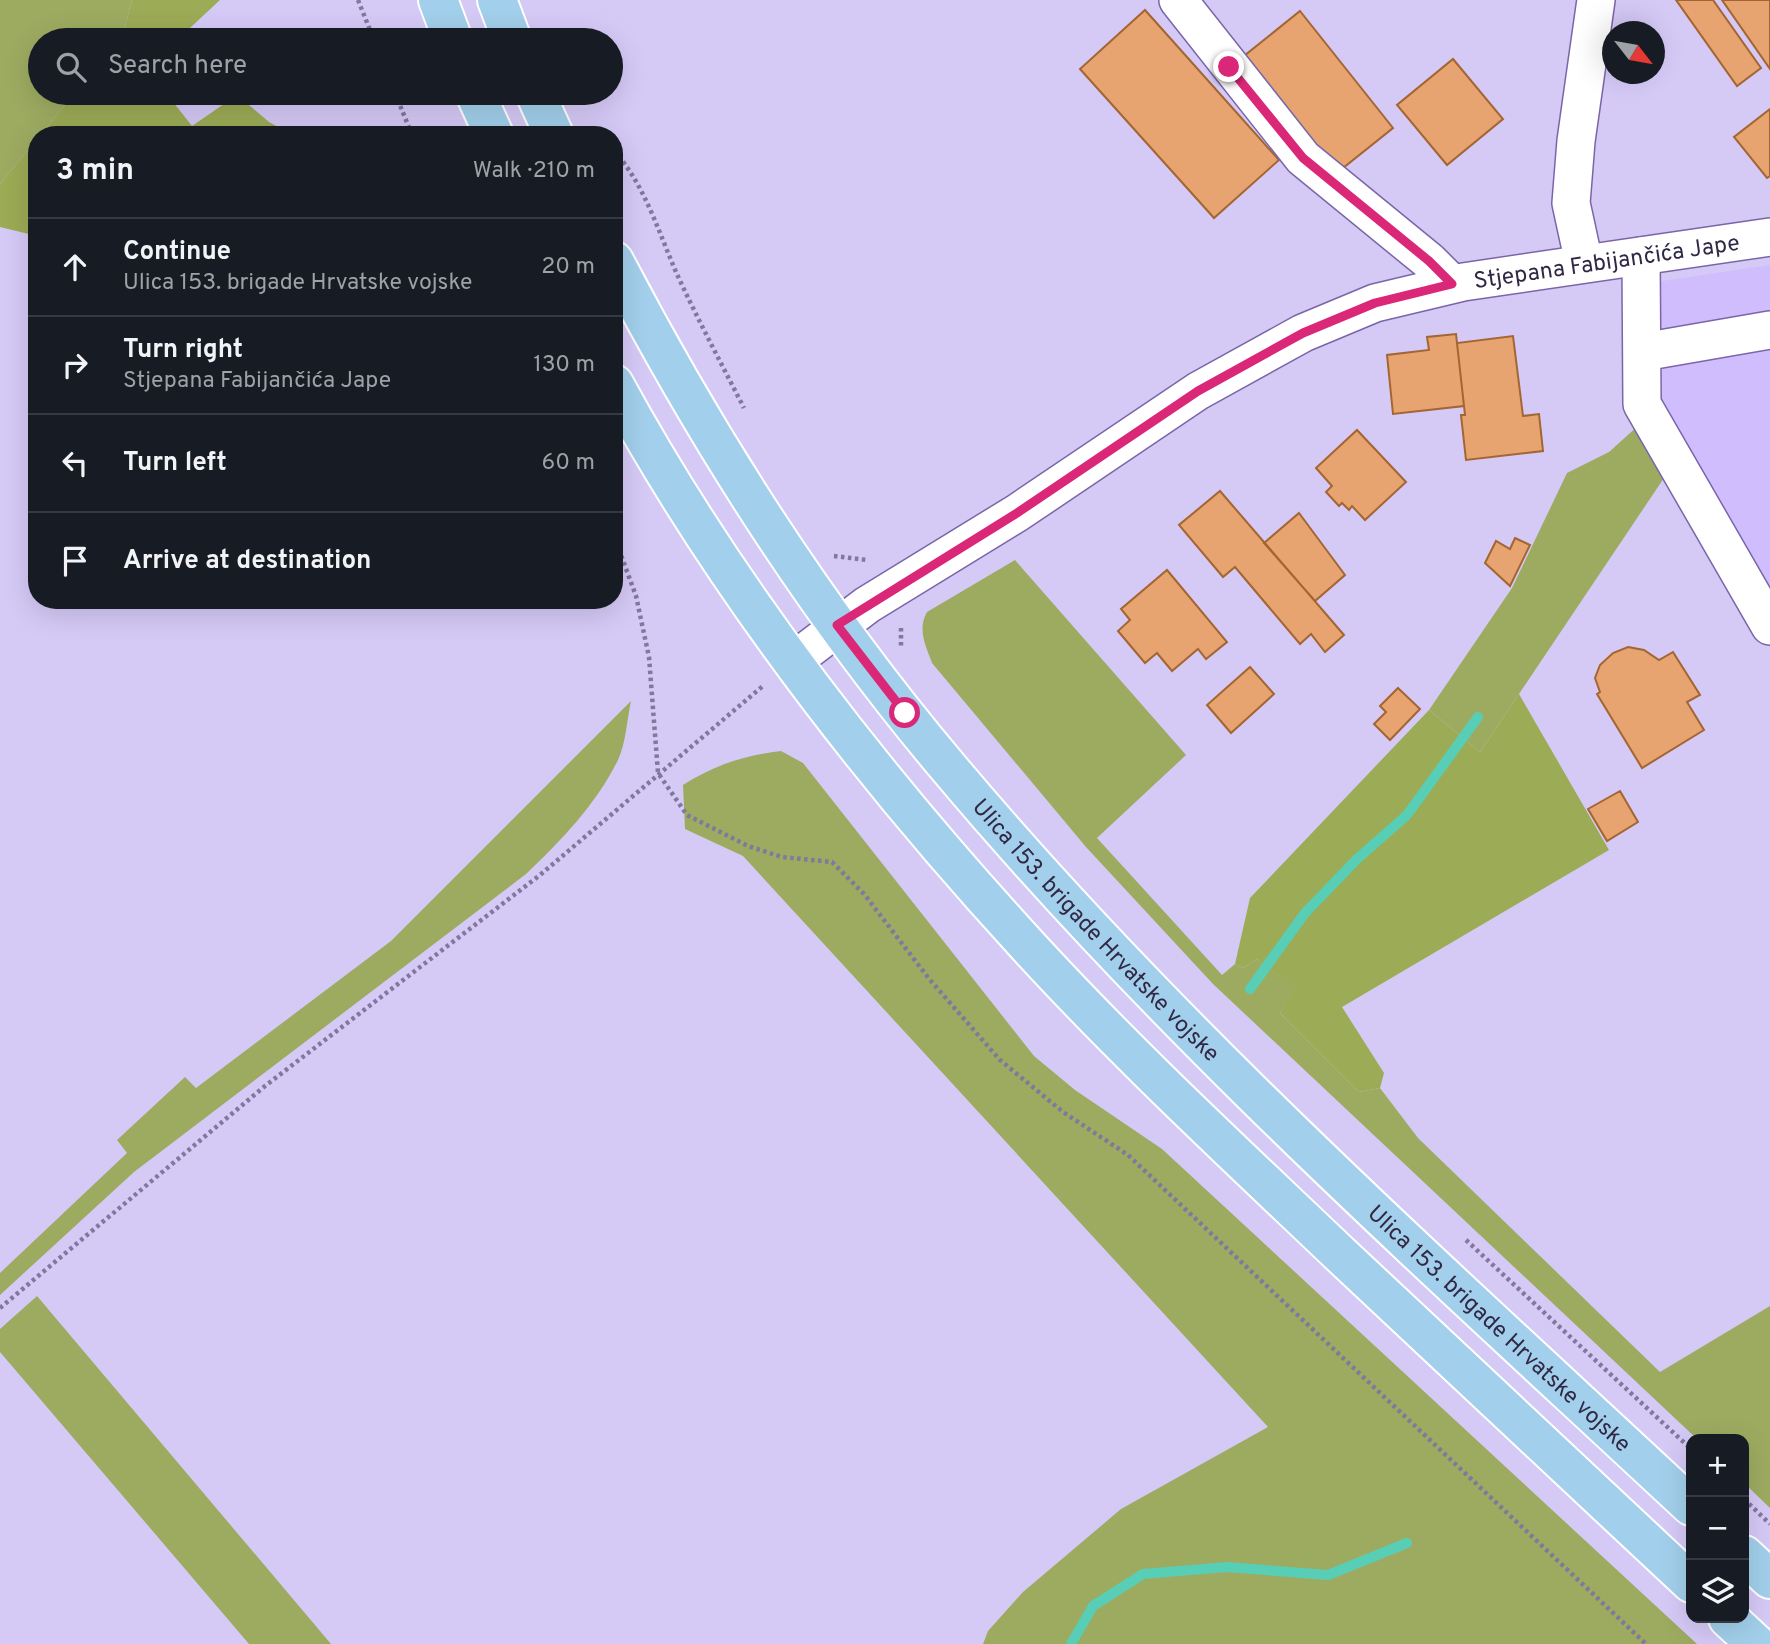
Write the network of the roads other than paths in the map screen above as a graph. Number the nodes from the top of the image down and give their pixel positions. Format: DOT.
graph roads {
  1 [pos="438,0"];
  2 [pos="497,0"];
  3 [pos="1178,0"];
  4 [pos="1596,0"];
  5 [pos="448,28"];
  6 [pos="508,28"];
  7 [pos="480,105"];
  8 [pos="540,105"];
  9 [pos="490,126"];
  10 [pos="550,126"];
  11 [pos="1770,237"];
  12 [pos="1641,256"];
  13 [pos="1584,263"];
  14 [pos="623,278"];
  15 [pos="1452,284"];
  16 [pos="1770,330"];
  17 [pos="1643,352"];
  18 [pos="623,399"];
  19 [pos="837,625"];
  20 [pos="1770,626"];
  21 [pos="792,662"];
  22 [pos="1686,1501"];
  23 [pos="1749,1560"];
  24 [pos="1686,1578"];
  25 [pos="1770,1579"];
  26 [pos="1733,1623"];
  27 [pos="1756,1644"];
  1 -- 5 [label="main road"];
  2 -- 6 [label="main road"];
  3 -- 15 [label="street"];
  4 -- 13 [label="street"];
  7 -- 9 [label="main road"];
  8 -- 10 [label="main road"];
  11 -- 12 [label="street, Stjepana Fabijančića Jape"];
  12 -- 13 [label="street, Stjepana Fabijančića Jape"];
  12 -- 17 [label="street"];
  13 -- 15 [label="street, Stjepana Fabijančića Jape"];
  14 -- 19 [label="main road, Ulica 153. brigade Hrvatske vojske"];
  15 -- 19 [label="street, Stjepana Fabijančića Jape"];
  16 -- 17 [label="street"];
  17 -- 20 [label="street"];
  18 -- 21 [label="main road"];
  19 -- 21 [label="street, Stjepana Fabijančića Jape"];
  19 -- 22 [label="main road, Ulica 153. brigade Hrvatske vojske"];
  21 -- 24 [label="main road"];
  23 -- 25 [label="main road"];
  26 -- 27 [label="main road"];
}
